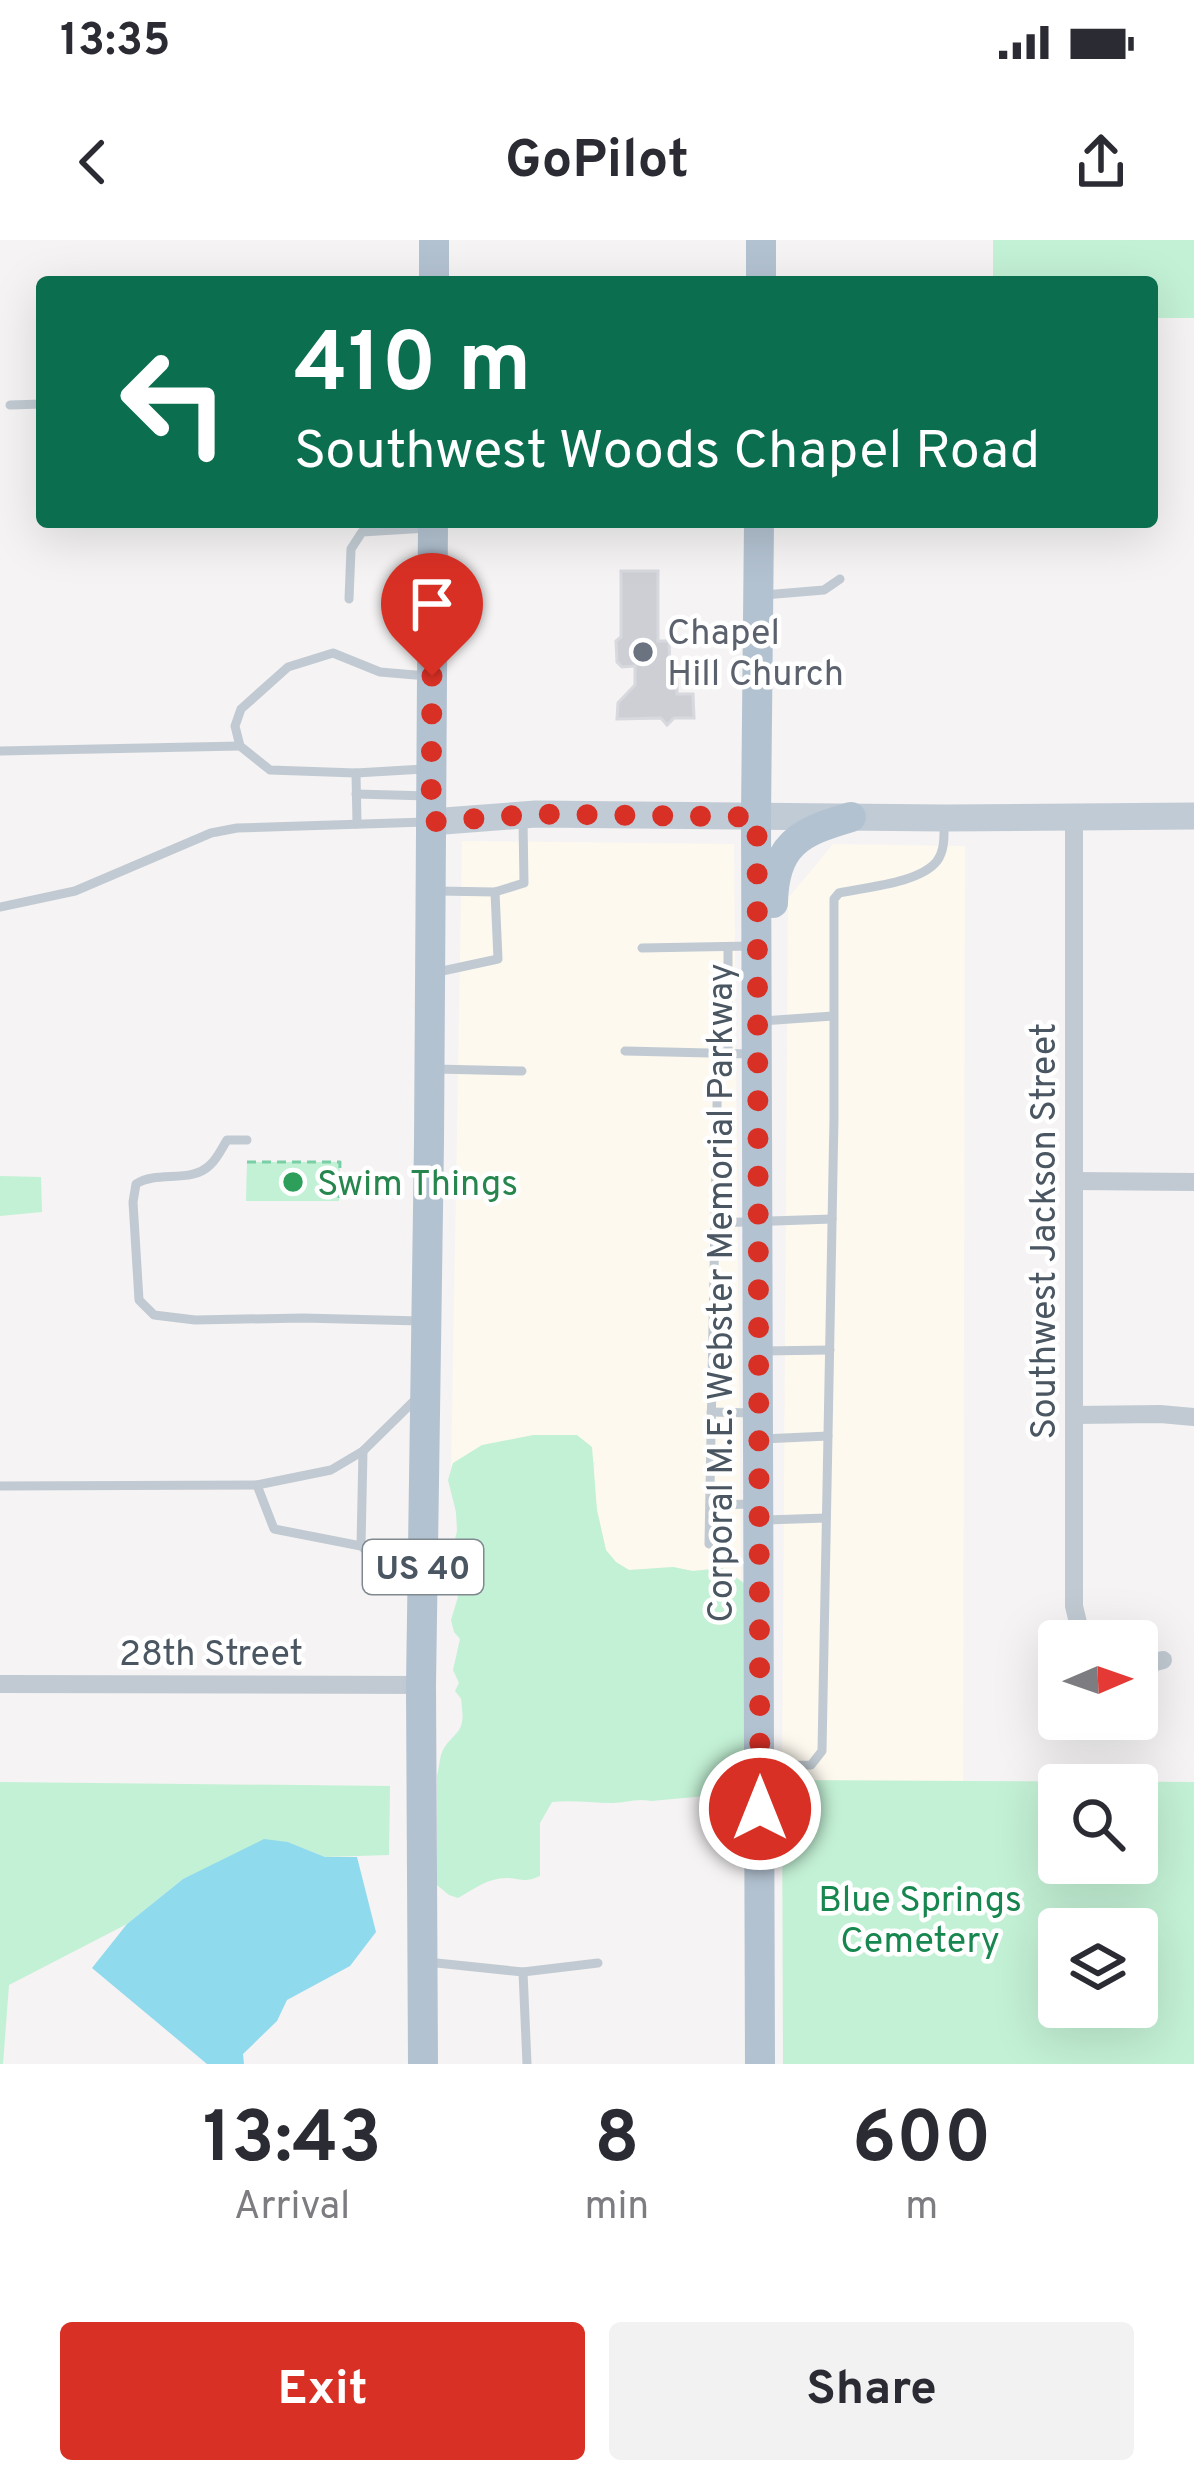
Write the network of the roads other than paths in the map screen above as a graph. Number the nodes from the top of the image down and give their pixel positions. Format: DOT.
graph roads {
  1 [pos="434,240"];
  2 [pos="761,240"];
  3 [pos="434,276"];
  4 [pos="761,276"];
  5 [pos="36,404"];
  6 [pos="10,405"];
  7 [pos="403,528"];
  8 [pos="433,528"];
  9 [pos="759,528"];
  10 [pos="840,579"];
  11 [pos="758,595"];
  12 [pos="349,599"];
  13 [pos="432,676"];
  14 [pos="240,746"];
  15 [pos="0,751"];
  16 [pos="356,773"];
  17 [pos="356,794"];
  18 [pos="431,796"];
  19 [pos="523,815"];
  20 [pos="1194,816"];
  21 [pos="757,817"];
  22 [pos="851,817"];
  23 [pos="944,818"];
  24 [pos="1074,818"];
  25 [pos="356,824"];
  26 [pos="431,891"];
  27 [pos="495,892"];
  28 [pos="0,907"];
  29 [pos="742,946"];
  30 [pos="642,948"];
  31 [pos="430,973"];
  32 [pos="833,1016"];
  33 [pos="758,1021"];
  34 [pos="625,1051"];
  35 [pos="735,1053"];
  36 [pos="430,1069"];
  37 [pos="522,1071"];
  38 [pos="247,1140"];
  39 [pos="1075,1180"];
  40 [pos="1194,1182"];
  41 [pos="832,1219"];
  42 [pos="758,1222"];
  43 [pos="714,1223"];
  44 [pos="427,1322"];
  45 [pos="830,1350"];
  46 [pos="758,1351"];
  47 [pos="426,1390"];
  48 [pos="711,1412"];
  49 [pos="1075,1415"];
  50 [pos="1194,1417"];
  51 [pos="759,1426"];
  52 [pos="828,1436"];
  53 [pos="362,1451"];
  54 [pos="257,1485"];
  55 [pos="0,1486"];
  56 [pos="710,1505"];
  57 [pos="759,1512"];
  58 [pos="826,1518"];
  59 [pos="710,1544"];
  60 [pos="361,1546"];
  61 [pos="422,1602"];
  62 [pos="1077,1620"];
  63 [pos="1163,1660"];
  64 [pos="1158,1661"];
  65 [pos="0,1684"];
  66 [pos="421,1685"];
  67 [pos="760,1766"];
  68 [pos="422,1961"];
  69 [pos="598,1963"];
  70 [pos="523,1972"];
  71 [pos="423,2064"];
  72 [pos="527,2064"];
  73 [pos="760,2064"];
  1 -- 3 [label="main road"];
  2 -- 4 [label="main road"];
  5 -- 6 [label="lane"];
  7 -- 12 [label="lane"];
  8 -- 13 [label="main road, US 40"];
  9 -- 11 [label="main road, Corporal M.E. Webster Memorial Parkway"];
  10 -- 11 [label="lane"];
  11 -- 21 [label="main road, Corporal M.E. Webster Memorial Parkway"];
  13 -- 14 [label="lane"];
  13 -- 18 [label="main road, US 40"];
  14 -- 15 [label="lane"];
  14 -- 16 [label="lane"];
  16 -- 17 [label="lane"];
  16 -- 18 [label="lane"];
  17 -- 18 [label="lane"];
  17 -- 25 [label="lane"];
  18 -- 19 [label="main road"];
  18 -- 25 [label="lane"];
  18 -- 26 [label="main road, US 40"];
  19 -- 21 [label="main road"];
  19 -- 27 [label="lane"];
  20 -- 24 [label="main road"];
  21 -- 22 [label="main road"];
  21 -- 29 [label="main road, Corporal M.E. Webster Memorial Parkway"];
  22 -- 23 [label="main road"];
  22 -- 33 [label="main road"];
  23 -- 24 [label="main road"];
  23 -- 32 [label="lane"];
  24 -- 39 [label="street, Southwest Jackson Street"];
  25 -- 28 [label="lane"];
  26 -- 27 [label="lane"];
  26 -- 31 [label="main road, US 40"];
  27 -- 31 [label="lane"];
  29 -- 30 [label="lane"];
  29 -- 33 [label="main road, Corporal M.E. Webster Memorial Parkway"];
  29 -- 35 [label="lane"];
  31 -- 36 [label="main road, US 40"];
  32 -- 33 [label="lane"];
  32 -- 41 [label="lane"];
  33 -- 35 [label="main road, Corporal M.E. Webster Memorial Parkway"];
  34 -- 35 [label="lane"];
  35 -- 42 [label="main road, Corporal M.E. Webster Memorial Parkway"];
  35 -- 43 [label="lane"];
  36 -- 37 [label="lane"];
  36 -- 44 [label="main road, US 40"];
  38 -- 44 [label="lane"];
  39 -- 40 [label="street"];
  39 -- 49 [label="street, Southwest Jackson Street"];
  41 -- 42 [label="lane"];
  41 -- 45 [label="lane"];
  42 -- 43 [label="lane"];
  42 -- 46 [label="main road, Corporal M.E. Webster Memorial Parkway"];
  43 -- 48 [label="lane"];
  44 -- 47 [label="main road, US 40"];
  45 -- 46 [label="lane"];
  45 -- 52 [label="lane"];
  46 -- 51 [label="main road, Corporal M.E. Webster Memorial Parkway"];
  47 -- 53 [label="lane"];
  47 -- 61 [label="main road, US 40"];
  48 -- 51 [label="lane"];
  48 -- 56 [label="lane"];
  49 -- 50 [label="street"];
  49 -- 62 [label="street, Southwest Jackson Street"];
  51 -- 52 [label="lane"];
  51 -- 57 [label="main road, Corporal M.E. Webster Memorial Parkway"];
  52 -- 58 [label="lane"];
  53 -- 54 [label="lane"];
  53 -- 60 [label="lane"];
  54 -- 55 [label="lane"];
  54 -- 60 [label="lane"];
  56 -- 57 [label="lane"];
  56 -- 59 [label="lane"];
  57 -- 58 [label="lane"];
  57 -- 67 [label="main road, Corporal M.E. Webster Memorial Parkway"];
  58 -- 67 [label="lane"];
  60 -- 61 [label="lane"];
  61 -- 66 [label="main road, US 40"];
  63 -- 64 [label="street"];
  65 -- 66 [label="street, 28th Street"];
  66 -- 68 [label="main road, US 40"];
  67 -- 73 [label="main road, Corporal M.E. Webster Memorial Parkway"];
  68 -- 70 [label="lane"];
  68 -- 71 [label="main road, US 40"];
  69 -- 70 [label="lane"];
  70 -- 72 [label="lane"];
}
